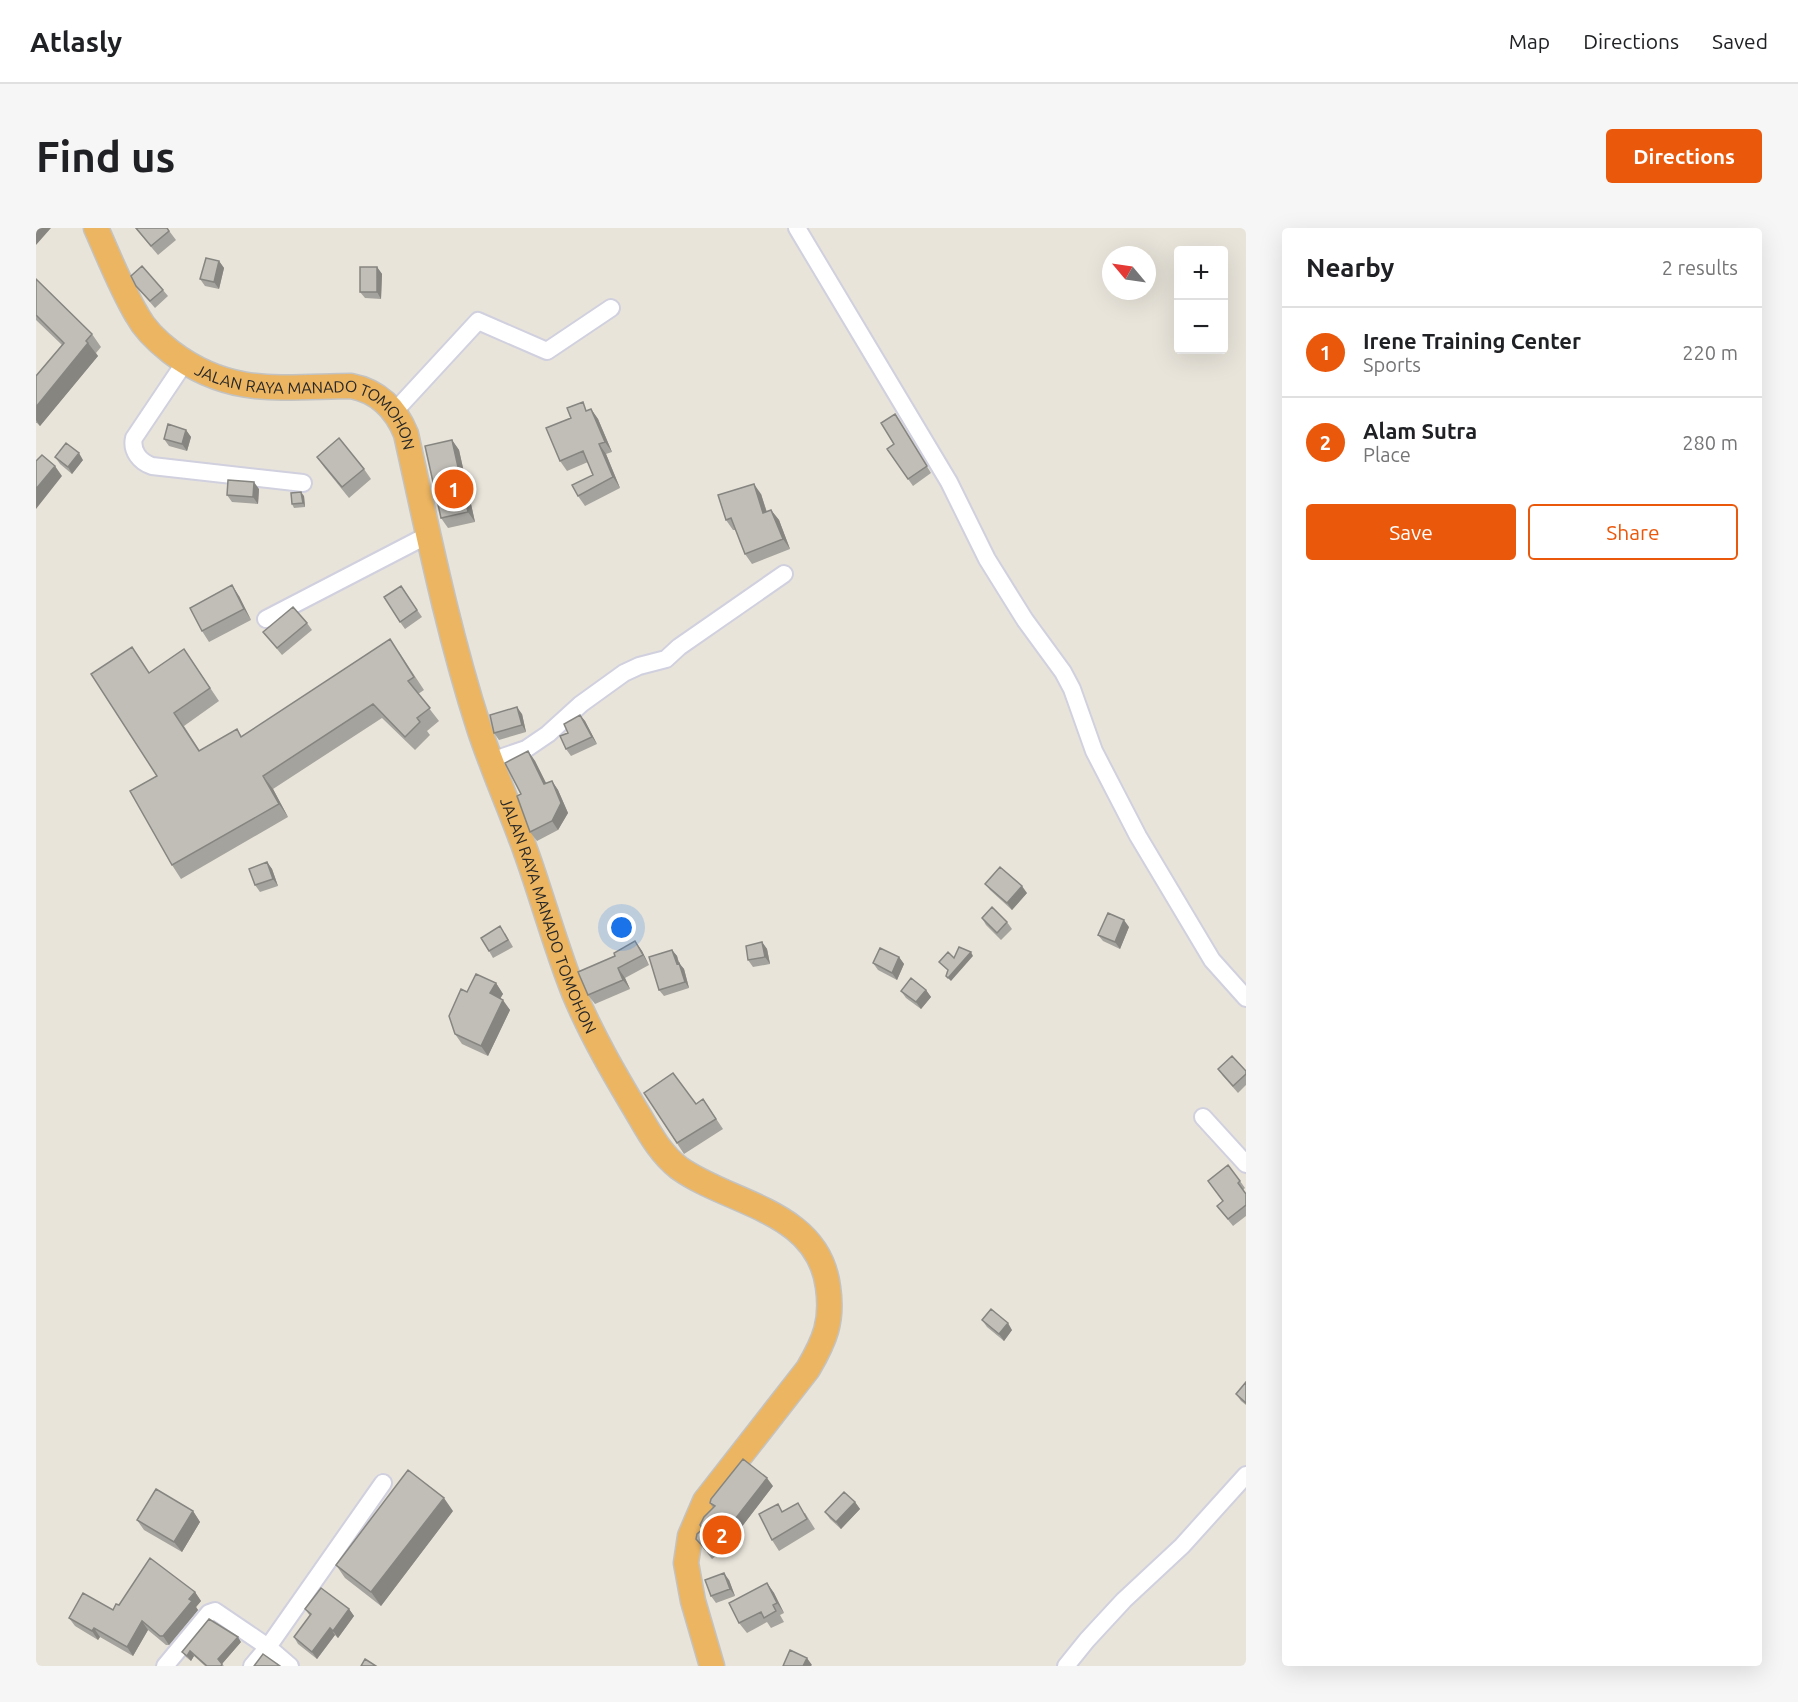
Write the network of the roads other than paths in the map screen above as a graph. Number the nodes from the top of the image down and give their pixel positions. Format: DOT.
graph roads {
  1 [pos="96,228"];
  2 [pos="797,228"];
  3 [pos="611,308"];
  4 [pos="185,362"];
  5 [pos="394,412"];
  6 [pos="303,483"];
  7 [pos="428,535"];
  8 [pos="784,574"];
  9 [pos="266,619"];
  10 [pos="491,761"];
  11 [pos="1246,999"];
  12 [pos="1203,1117"];
  13 [pos="1246,1164"];
  14 [pos="1246,1474"];
  15 [pos="383,1483"];
  16 [pos="268,1647"];
  17 [pos="165,1666"];
  18 [pos="252,1666"];
  19 [pos="290,1666"];
  20 [pos="712,1666"];
  21 [pos="1066,1666"];
  1 -- 4 [label="highway, JALAN RAYA MANADO TOMOHON"];
  2 -- 11 [label="street"];
  3 -- 5 [label="street"];
  4 -- 5 [label="highway, JALAN RAYA MANADO TOMOHON"];
  4 -- 6 [label="street"];
  5 -- 7 [label="highway, JALAN RAYA MANADO TOMOHON"];
  7 -- 9 [label="street"];
  7 -- 10 [label="highway, JALAN RAYA MANADO TOMOHON"];
  8 -- 10 [label="street"];
  10 -- 20 [label="highway, JALAN RAYA MANADO TOMOHON"];
  12 -- 13 [label="street"];
  14 -- 21 [label="street"];
  15 -- 16 [label="street"];
  16 -- 17 [label="street"];
  16 -- 18 [label="street"];
  16 -- 19 [label="street"];
}
